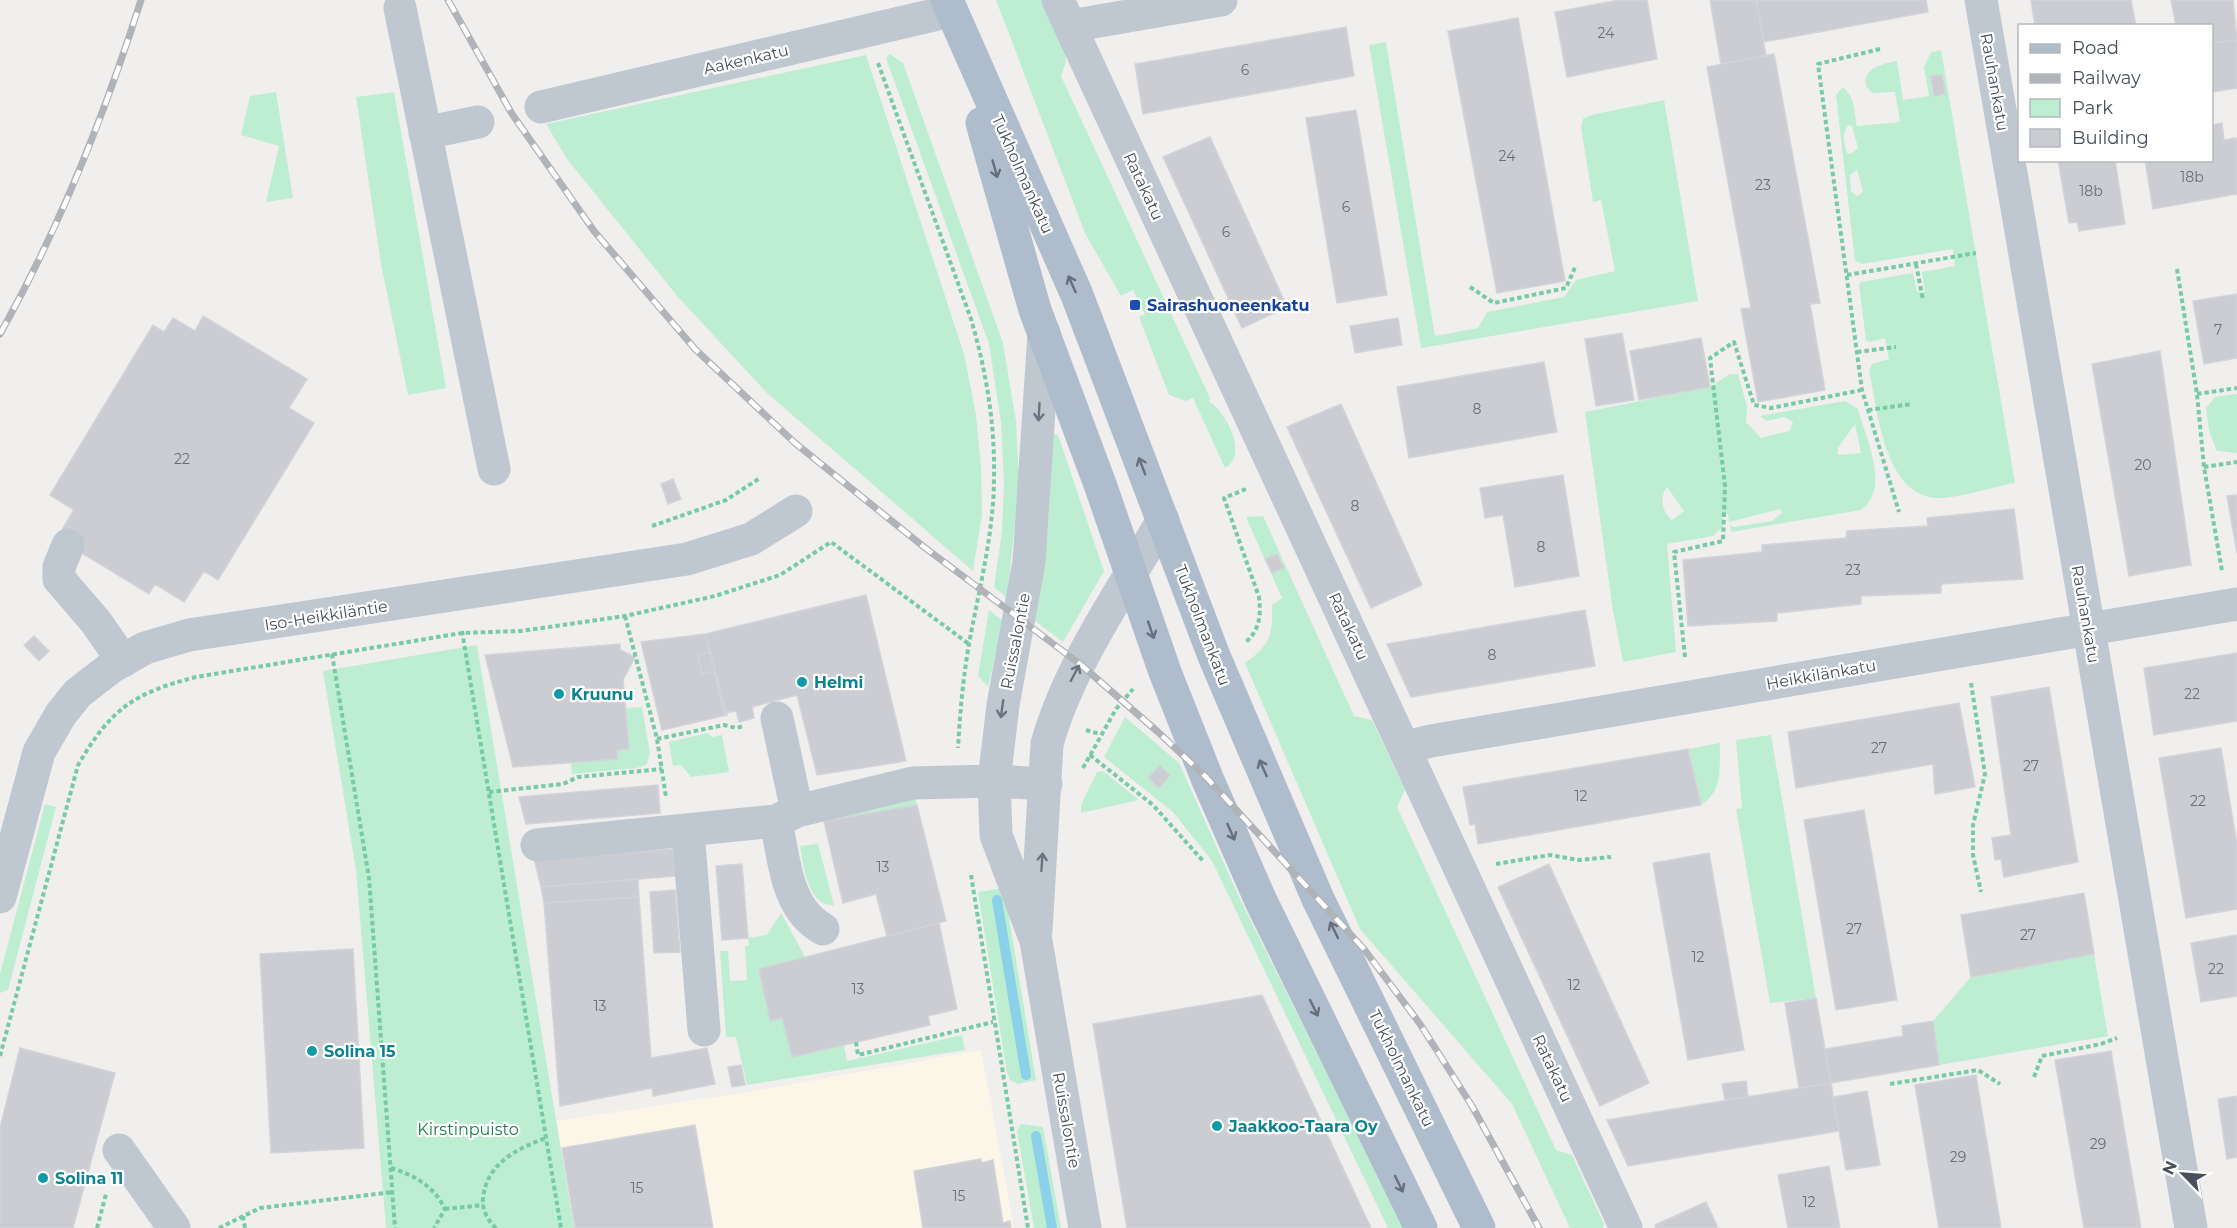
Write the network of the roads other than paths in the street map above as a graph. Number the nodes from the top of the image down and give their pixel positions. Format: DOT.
graph roads {
  1 [pos="1221,0"];
  2 [pos="1981,0"];
  3 [pos="949,6"];
  4 [pos="399,8"];
  5 [pos="1064,13"];
  6 [pos="541,107"];
  7 [pos="478,122"];
  8 [pos="425,134"];
  9 [pos="1044,333"];
  10 [pos="494,469"];
  11 [pos="796,511"];
  12 [pos="1163,520"];
  13 [pos="68,545"];
  14 [pos="1132,574"];
  15 [pos="2237,603"];
  16 [pos="2088,628"];
  17 [pos="123,661"];
  18 [pos="777,718"];
  19 [pos="1406,747"];
  20 [pos="994,781"];
  21 [pos="1046,784"];
  22 [pos="13,799"];
  23 [pos="786,816"];
  24 [pos="680,832"];
  25 [pos="537,845"];
  26 [pos="0,897"];
  27 [pos="823,928"];
  28 [pos="1036,941"];
  29 [pos="704,1030"];
  30 [pos="119,1150"];
  31 [pos="174,1228"];
  32 [pos="1085,1228"];
  33 [pos="1421,1228"];
  34 [pos="1479,1228"];
  35 [pos="1626,1228"];
  36 [pos="2191,1228"];
  1 -- 5 [label="street"];
  2 -- 16 [label="street, Rauhankatu"];
  3 -- 6 [label="street, Aakenkatu"];
  3 -- 9 [label="main road, Tukholmankatu, one-way"];
  12 -- 3 [label="main road, Tukholmankatu, one-way"];
  4 -- 8 [label="street"];
  5 -- 19 [label="street, Ratakatu"];
  7 -- 8 [label="street"];
  8 -- 10 [label="street"];
  9 -- 14 [label="main road, Tukholmankatu"];
  9 -- 20 [label="street, Ruissalontie, one-way"];
  11 -- 17 [label="street, Iso-Heikkiläntie"];
  12 -- 14 [label="street, Ruissalontie"];
  34 -- 12 [label="main road, Tukholmankatu, one-way"];
  13 -- 17 [label="street"];
  21 -- 14 [label="street, Ruissalontie, one-way"];
  14 -- 33 [label="main road, Tukholmankatu, one-way"];
  15 -- 16 [label="street, Heikkilänkatu"];
  16 -- 19 [label="street, Heikkilänkatu"];
  16 -- 36 [label="street, Rauhankatu"];
  17 -- 22 [label="street, Iso-Heikkiläntie"];
  18 -- 23 [label="street"];
  19 -- 35 [label="street, Ratakatu"];
  20 -- 21 [label="street"];
  20 -- 23 [label="street"];
  20 -- 28 [label="street, Ruissalontie"];
  28 -- 21 [label="street, Ruissalontie, one-way"];
  22 -- 26 [label="street, Iso-Heikkiläntie"];
  23 -- 24 [label="street"];
  23 -- 27 [label="street"];
  24 -- 25 [label="street"];
  24 -- 29 [label="street"];
  28 -- 32 [label="street, Ruissalontie"];
  30 -- 31 [label="street"];
}
